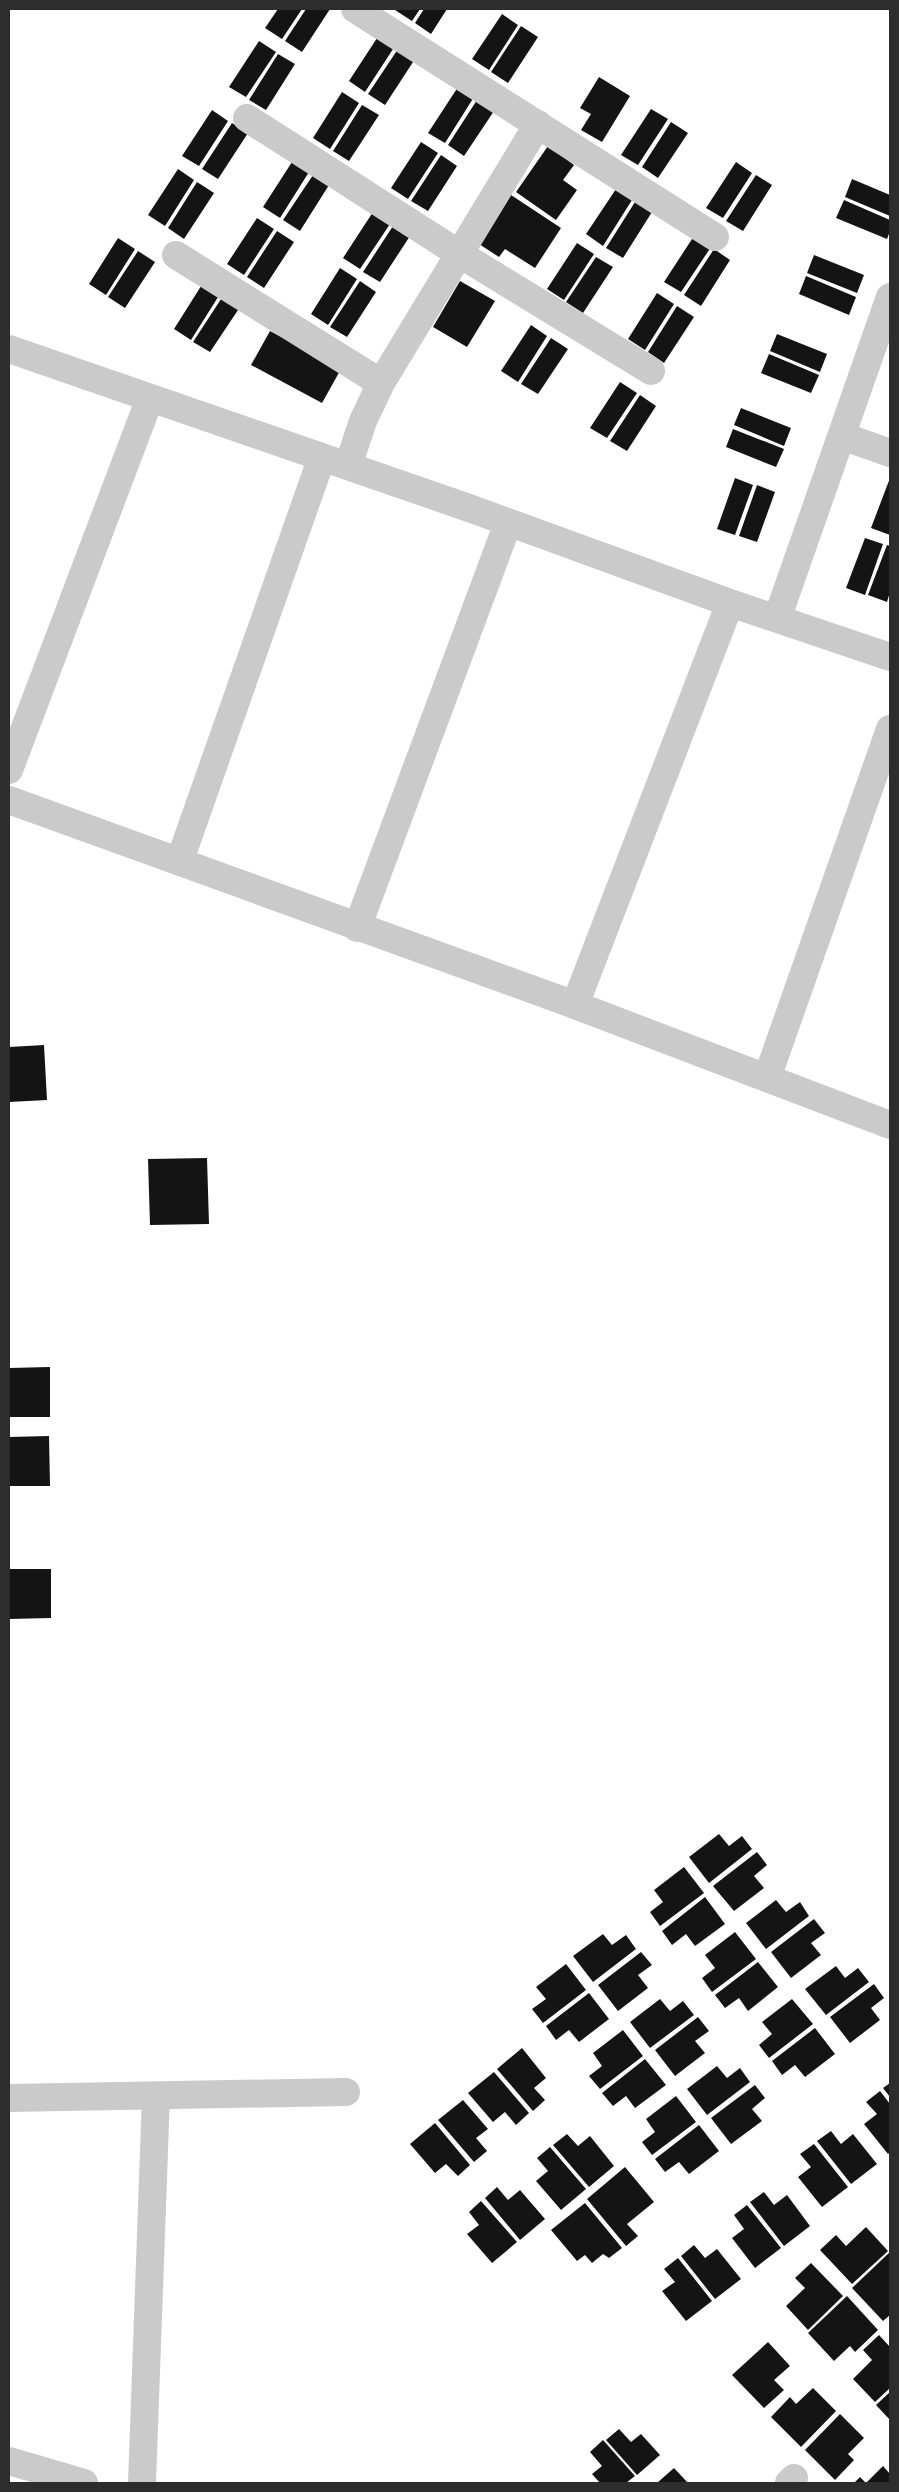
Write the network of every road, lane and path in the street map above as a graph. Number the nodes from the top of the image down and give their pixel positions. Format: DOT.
graph roads {
  1 [pos="355,9"];
  2 [pos="246,118"];
  3 [pos="538,124"];
  4 [pos="715,236"];
  5 [pos="458,253"];
  6 [pos="176,255"];
  7 [pos="890,297"];
  8 [pos="9,349"];
  9 [pos="651,371"];
  10 [pos="381,382"];
  11 [pos="150,398"];
  12 [pos="842,436"];
  13 [pos="890,453"];
  14 [pos="322,457"];
  15 [pos="348,466"];
  16 [pos="508,523"];
  17 [pos="730,603"];
  18 [pos="777,619"];
  19 [pos="890,657"];
  20 [pos="890,729"];
  21 [pos="9,770"];
  22 [pos="9,800"];
  23 [pos="180,860"];
  24 [pos="357,928"];
  25 [pos="575,1005"];
  26 [pos="767,1078"];
  27 [pos="890,1125"];
  28 [pos="346,2092"];
  29 [pos="156,2096"];
  30 [pos="9,2098"];
  31 [pos="9,2461"];
  32 [pos="84,2483"];
  33 [pos="142,2483"];
  1 -- 3 [label="street"];
  2 -- 5 [label="street"];
  3 -- 4 [label="street"];
  3 -- 5 [label="street"];
  5 -- 9 [label="street"];
  5 -- 10 [label="street"];
  6 -- 10 [label="street"];
  7 -- 12 [label="street"];
  8 -- 11 [label="street"];
  10 -- 15 [label="street"];
  11 -- 14 [label="street"];
  11 -- 21 [label="street"];
  12 -- 13 [label="street"];
  12 -- 18 [label="street"];
  14 -- 15 [label="street"];
  14 -- 23 [label="street"];
  15 -- 16 [label="street"];
  16 -- 17 [label="street"];
  16 -- 24 [label="street"];
  17 -- 18 [label="street"];
  17 -- 25 [label="street"];
  18 -- 19 [label="street"];
  20 -- 26 [label="street"];
  22 -- 23 [label="street"];
  23 -- 24 [label="street"];
  24 -- 25 [label="street"];
  25 -- 26 [label="street"];
  26 -- 27 [label="street"];
  28 -- 29 [label="street"];
  29 -- 30 [label="street"];
  29 -- 33 [label="street"];
  31 -- 32 [label="street"];
}
